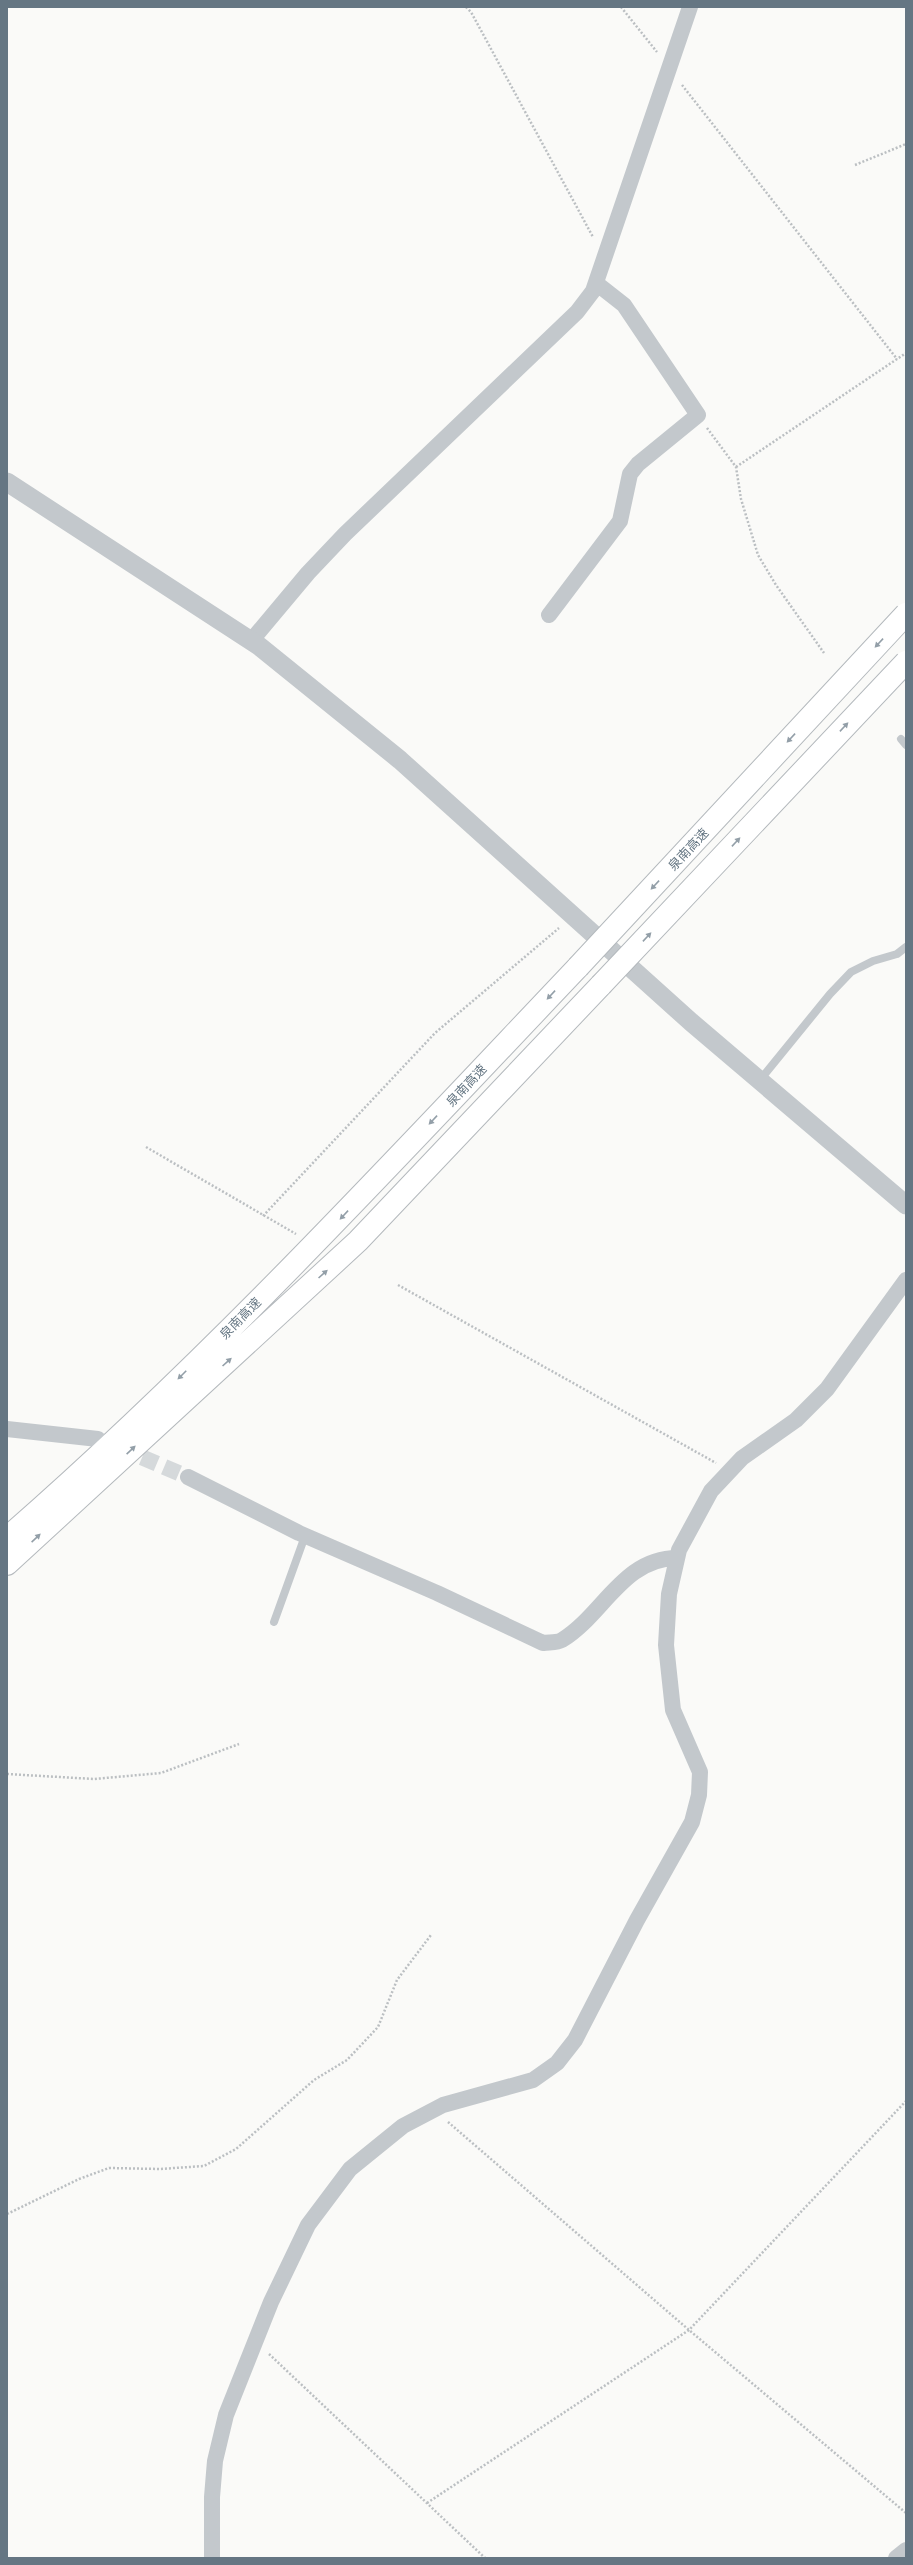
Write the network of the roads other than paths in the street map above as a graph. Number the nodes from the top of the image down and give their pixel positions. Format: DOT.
graph roads {
  1 [pos="690,7"];
  2 [pos="596,283"];
  3 [pos="7,482"];
  4 [pos="906,614"];
  5 [pos="549,615"];
  6 [pos="251,641"];
  7 [pos="906,662"];
  8 [pos="906,947"];
  9 [pos="760,1080"];
  10 [pos="906,1205"];
  11 [pos="906,1280"];
  12 [pos="7,1429"];
  13 [pos="98,1439"];
  14 [pos="188,1477"];
  15 [pos="305,1536"];
  16 [pos="7,1538"];
  17 [pos="677,1558"];
  18 [pos="7,1564"];
  19 [pos="274,1622"];
  20 [pos="906,2550"];
  21 [pos="212,2558"];
  22 [pos="896,2558"];
  1 -- 2 [label="street"];
  2 -- 5 [label="street"];
  2 -- 6 [label="street"];
  3 -- 6 [label="street"];
  4 -- 16 [label="highway, 泉南高速, one-way, bridge"];
  6 -- 9 [label="street"];
  18 -- 7 [label="highway, 泉南高速, one-way, bridge"];
  8 -- 9 [label="lane"];
  9 -- 10 [label="street"];
  11 -- 17 [label="street"];
  12 -- 13 [label="street"];
  14 -- 15 [label="street"];
  15 -- 17 [label="street"];
  15 -- 19 [label="lane"];
  17 -- 21 [label="street"];
  20 -- 22 [label="street"];
}
